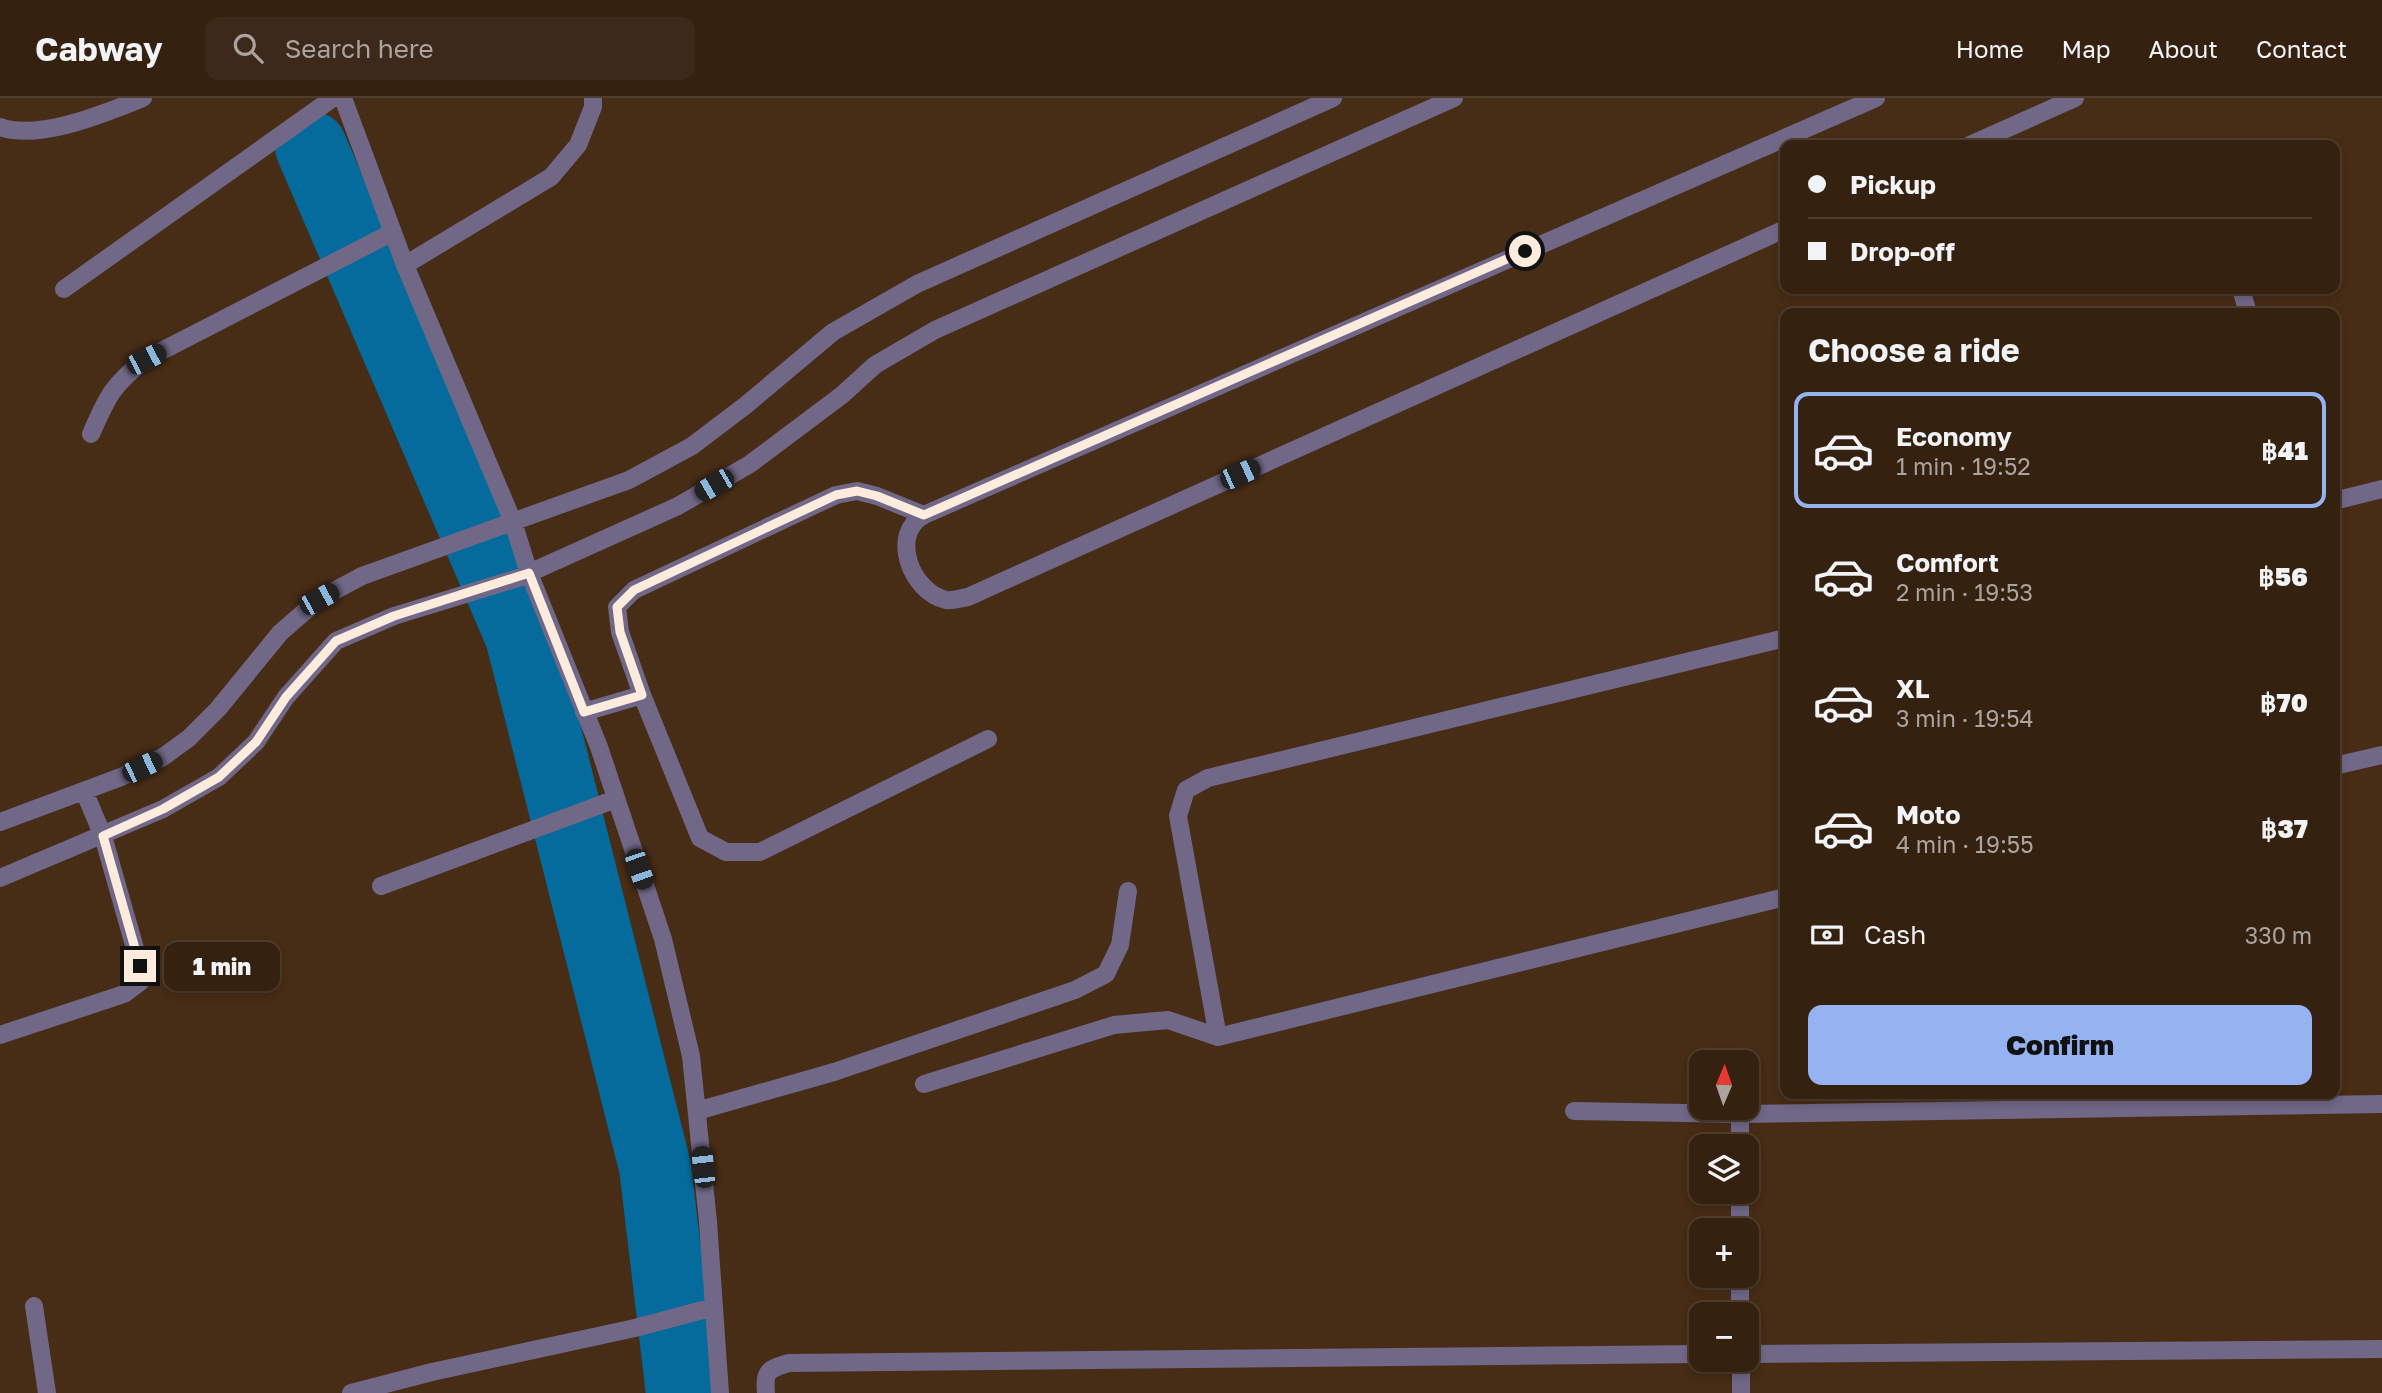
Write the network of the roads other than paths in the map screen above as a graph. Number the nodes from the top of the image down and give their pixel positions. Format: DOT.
graph roads {
  1 [pos="143,98"];
  2 [pos="333,98"];
  3 [pos="343,98"];
  4 [pos="593,98"];
  5 [pos="1334,98"];
  6 [pos="1454,98"];
  7 [pos="1876,98"];
  8 [pos="2075,98"];
  9 [pos="0,127"];
  10 [pos="1780,140"];
  11 [pos="1780,140"];
  12 [pos="1981,140"];
  13 [pos="1780,231"];
  14 [pos="393,232"];
  15 [pos="405,265"];
  16 [pos="64,289"];
  17 [pos="91,434"];
  18 [pos="2382,489"];
  19 [pos="2340,500"];
  20 [pos="924,515"];
  21 [pos="505,524"];
  22 [pos="523,575"];
  23 [pos="1780,639"];
  24 [pos="642,695"];
  25 [pos="584,712"];
  26 [pos="988,739"];
  27 [pos="2382,755"];
  28 [pos="2340,765"];
  29 [pos="83,791"];
  30 [pos="616,799"];
  31 [pos="0,822"];
  32 [pos="103,836"];
  33 [pos="0,878"];
  34 [pos="382,886"];
  35 [pos="1128,891"];
  36 [pos="1780,898"];
  37 [pos="0,1035"];
  38 [pos="1218,1037"];
  39 [pos="924,1084"];
  40 [pos="2382,1104"];
  41 [pos="697,1111"];
  42 [pos="1574,1111"];
  43 [pos="1689,1113"];
  44 [pos="1759,1114"];
  45 [pos="34,1306"];
  46 [pos="714,1307"];
  47 [pos="2382,1349"];
  48 [pos="1689,1354"];
  49 [pos="1759,1354"];
  50 [pos="1741,1372"];
  51 [pos="47,1393"];
  52 [pos="351,1393"];
  53 [pos="720,1393"];
  54 [pos="766,1393"];
  55 [pos="1741,1393"];
  1 -- 9 [label="street"];
  2 -- 16 [label="street"];
  3 -- 14 [label="street"];
  4 -- 15 [label="street"];
  5 -- 21 [label="street"];
  6 -- 22 [label="street"];
  7 -- 11 [label="street"];
  8 -- 12 [label="street"];
  10 -- 20 [label="street"];
  13 -- 20 [label="street"];
  14 -- 15 [label="street"];
  14 -- 17 [label="street"];
  15 -- 21 [label="street"];
  18 -- 19 [label="street"];
  20 -- 24 [label="street"];
  21 -- 22 [label="street"];
  21 -- 29 [label="street"];
  22 -- 25 [label="street"];
  22 -- 32 [label="street"];
  23 -- 38 [label="street"];
  24 -- 25 [label="street"];
  24 -- 26 [label="street"];
  25 -- 30 [label="street"];
  27 -- 28 [label="street"];
  29 -- 31 [label="street"];
  29 -- 32 [label="street"];
  30 -- 34 [label="street"];
  30 -- 41 [label="street"];
  32 -- 33 [label="street"];
  32 -- 37 [label="street"];
  35 -- 41 [label="street"];
  36 -- 38 [label="street"];
  38 -- 39 [label="street"];
  40 -- 44 [label="street"];
  41 -- 46 [label="street"];
  42 -- 43 [label="street"];
  45 -- 51 [label="street"];
  46 -- 52 [label="street"];
  46 -- 53 [label="street"];
  47 -- 49 [label="street"];
  48 -- 54 [label="street"];
  50 -- 55 [label="street"];
}
